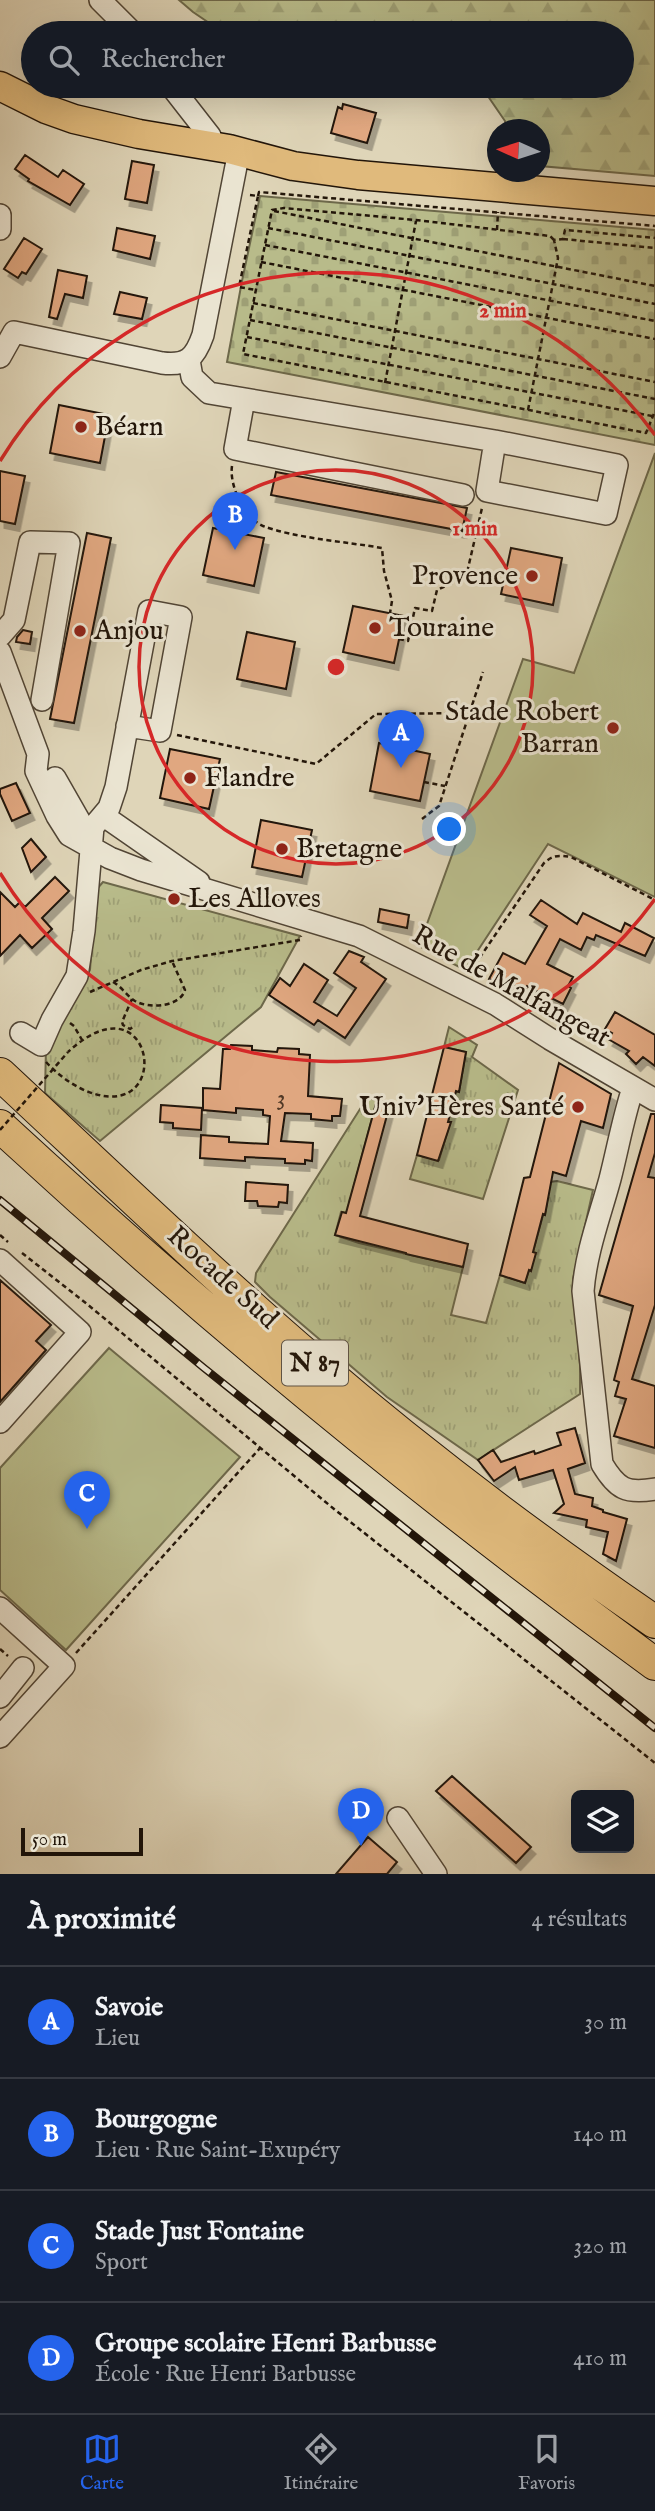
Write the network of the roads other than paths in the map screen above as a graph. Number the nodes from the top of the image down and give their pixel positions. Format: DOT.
graph roads {
  1 [pos="100,0"];
  2 [pos="121,21"];
  3 [pos="0,86"];
  4 [pos="21,96"];
  5 [pos="24,98"];
  6 [pos="180,98"];
  7 [pos="212,146"];
  8 [pos="239,151"];
  9 [pos="655,201"];
  10 [pos="0,215"];
  11 [pos="0,229"];
  12 [pos="7,327"];
  13 [pos="0,356"];
  14 [pos="189,360"];
  15 [pos="244,399"];
  16 [pos="495,441"];
  17 [pos="463,495"];
  18 [pos="0,636"];
  19 [pos="0,653"];
  20 [pos="42,700"];
  21 [pos="127,726"];
  22 [pos="104,816"];
  23 [pos="91,849"];
  24 [pos="212,892"];
  25 [pos="21,1033"];
  26 [pos="0,1074"];
  27 [pos="634,1088"];
  28 [pos="655,1100"];
  29 [pos="0,1128"];
  30 [pos="5,1252"];
  31 [pos="0,1422"];
  32 [pos="655,1489"];
  33 [pos="0,1608"];
  34 [pos="655,1622"];
  35 [pos="655,1664"];
  36 [pos="23,1668"];
  37 [pos="0,1697"];
  38 [pos="0,1737"];
  39 [pos="398,1818"];
  40 [pos="436,1874"];
  1 -- 2 [label="street"];
  3 -- 4 [label="main road"];
  5 -- 7 [label="main road"];
  6 -- 7 [label="street"];
  7 -- 8 [label="main road"];
  8 -- 9 [label="main road"];
  8 -- 14 [label="street"];
  10 -- 11 [label="street"];
  12 -- 13 [label="street"];
  12 -- 14 [label="street"];
  14 -- 15 [label="street"];
  15 -- 16 [label="street"];
  15 -- 17 [label="street"];
  16 -- 16 [label="street"];
  18 -- 20 [label="street"];
  19 -- 23 [label="street, Rue de Malfangeat"];
  21 -- 21 [label="street"];
  21 -- 22 [label="street"];
  22 -- 23 [label="street"];
  22 -- 24 [label="street, Rue de Malfangeat"];
  23 -- 24 [label="street, Rue de Malfangeat"];
  23 -- 25 [label="street"];
  24 -- 27 [label="street, Rue de Malfangeat"];
  26 -- 34 [label="highway, Rocade Sud / N 87"];
  27 -- 28 [label="street, Rue de Malfangeat"];
  27 -- 32 [label="street"];
  29 -- 35 [label="highway, Rocade Sud / N 87"];
  30 -- 31 [label="street"];
  33 -- 38 [label="street"];
  36 -- 37 [label="street"];
  39 -- 40 [label="street"];
}
